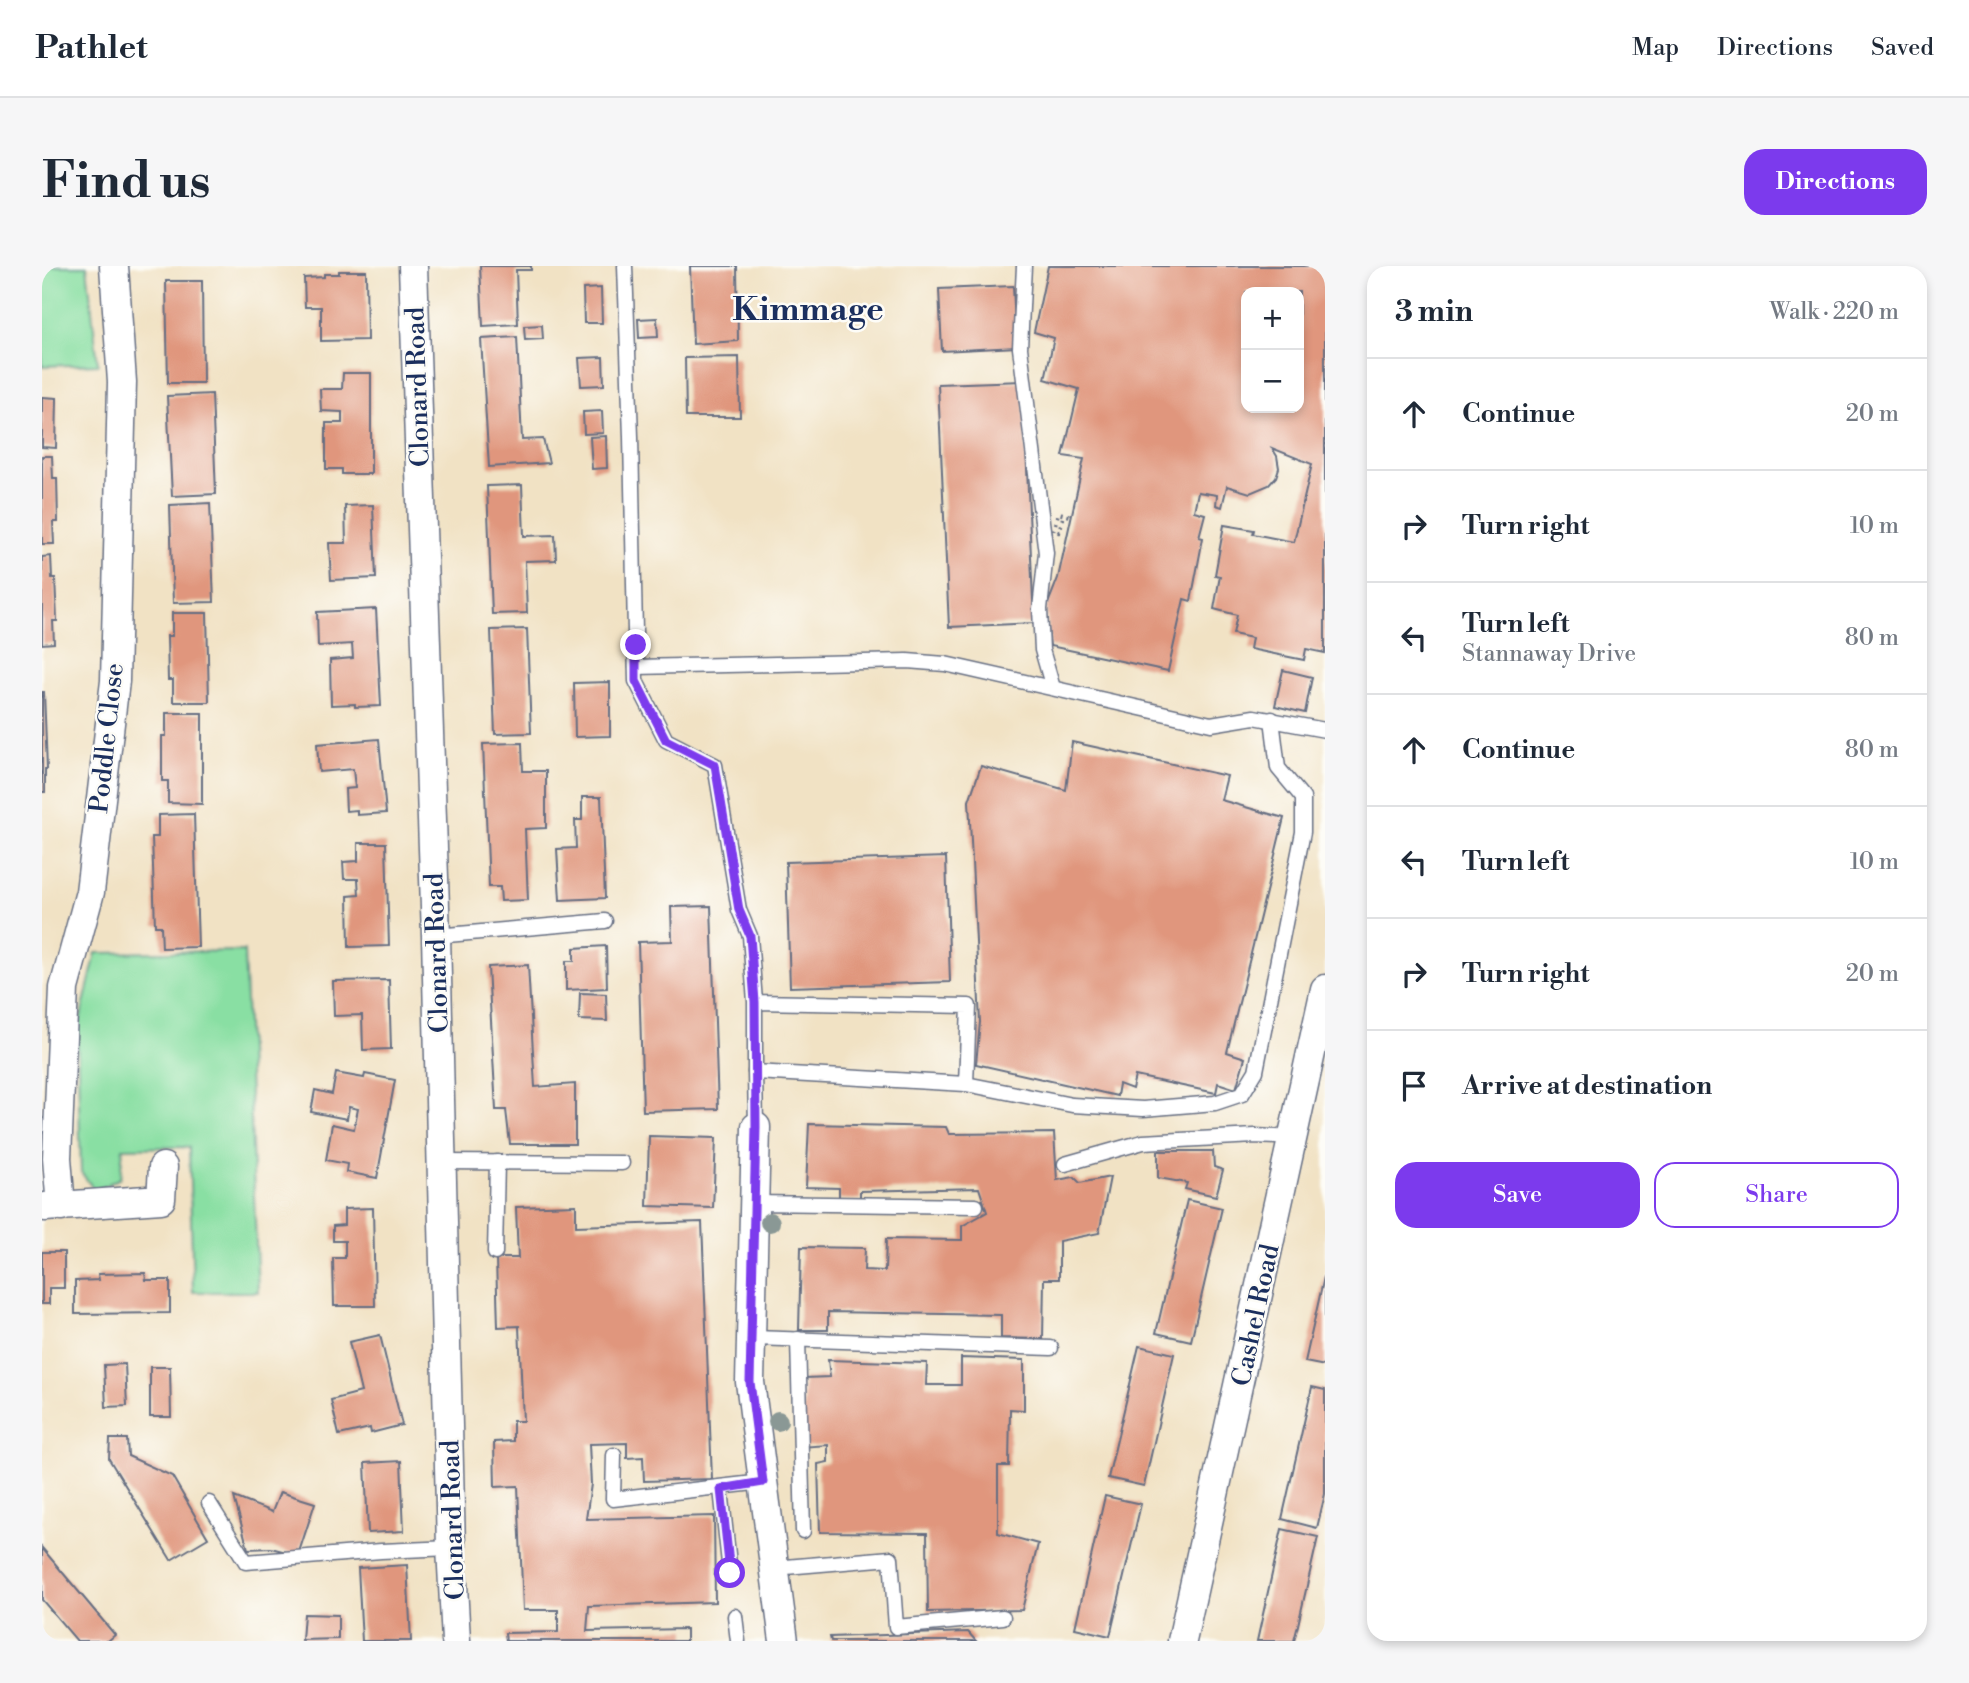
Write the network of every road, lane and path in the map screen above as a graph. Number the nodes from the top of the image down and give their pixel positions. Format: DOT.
graph roads {
  1 [pos="114,266"];
  2 [pos="413,266"];
  3 [pos="625,266"];
  4 [pos="1024,266"];
  5 [pos="1071,516"];
  6 [pos="1063,518"];
  7 [pos="636,667"];
  8 [pos="1053,688"];
  9 [pos="1272,719"];
  10 [pos="1325,730"];
  11 [pos="605,921"];
  12 [pos="436,936"];
  13 [pos="1325,989"];
  14 [pos="755,1002"];
  15 [pos="755,1072"];
  16 [pos="1316,1076"];
  17 [pos="966,1084"];
  18 [pos="756,1127"];
  19 [pos="1294,1138"];
  20 [pos="442,1162"];
  21 [pos="497,1162"];
  22 [pos="622,1163"];
  23 [pos="1065,1164"];
  24 [pos="163,1167"];
  25 [pos="754,1203"];
  26 [pos="976,1206"];
  27 [pos="52,1207"];
  28 [pos="495,1253"];
  29 [pos="751,1338"];
  30 [pos="798,1339"];
  31 [pos="1051,1348"];
  32 [pos="614,1455"];
  33 [pos="763,1482"];
  34 [pos="721,1489"];
  35 [pos="209,1503"];
  36 [pos="803,1531"];
  37 [pos="451,1548"];
  38 [pos="774,1568"];
  39 [pos="730,1573"];
  40 [pos="735,1616"];
  41 [pos="1003,1617"];
  42 [pos="456,1641"];
  43 [pos="738,1641"];
  44 [pos="783,1641"];
  45 [pos="1182,1641"];
  1 -- 27 [label="street, Poddle Close"];
  2 -- 12 [label="street, Clonard Road"];
  3 -- 7 [label="lane"];
  4 -- 8 [label="lane"];
  5 -- 6 [label="path, bridge"];
  7 -- 8 [label="lane"];
  7 -- 14 [label="lane"];
  8 -- 9 [label="lane"];
  9 -- 10 [label="lane"];
  9 -- 17 [label="lane"];
  11 -- 12 [label="lane"];
  12 -- 20 [label="street, Clonard Road"];
  13 -- 16 [label="street, Cashel Road"];
  14 -- 15 [label="lane"];
  14 -- 17 [label="lane"];
  15 -- 17 [label="lane"];
  15 -- 18 [label="lane"];
  16 -- 19 [label="street, Cashel Road"];
  18 -- 25 [label="street"];
  19 -- 23 [label="lane"];
  19 -- 45 [label="street, Cashel Road"];
  20 -- 21 [label="lane"];
  20 -- 37 [label="street, Clonard Road"];
  21 -- 22 [label="lane"];
  21 -- 28 [label="lane"];
  24 -- 27 [label="street"];
  25 -- 26 [label="lane"];
  25 -- 29 [label="street"];
  29 -- 30 [label="lane"];
  29 -- 33 [label="street"];
  30 -- 31 [label="lane"];
  30 -- 36 [label="lane"];
  32 -- 34 [label="lane"];
  33 -- 34 [label="lane"];
  33 -- 38 [label="street"];
  34 -- 39 [label="lane"];
  35 -- 37 [label="lane"];
  37 -- 42 [label="street, Clonard Road"];
  38 -- 41 [label="lane"];
  38 -- 44 [label="street"];
  40 -- 43 [label="lane"];
}
